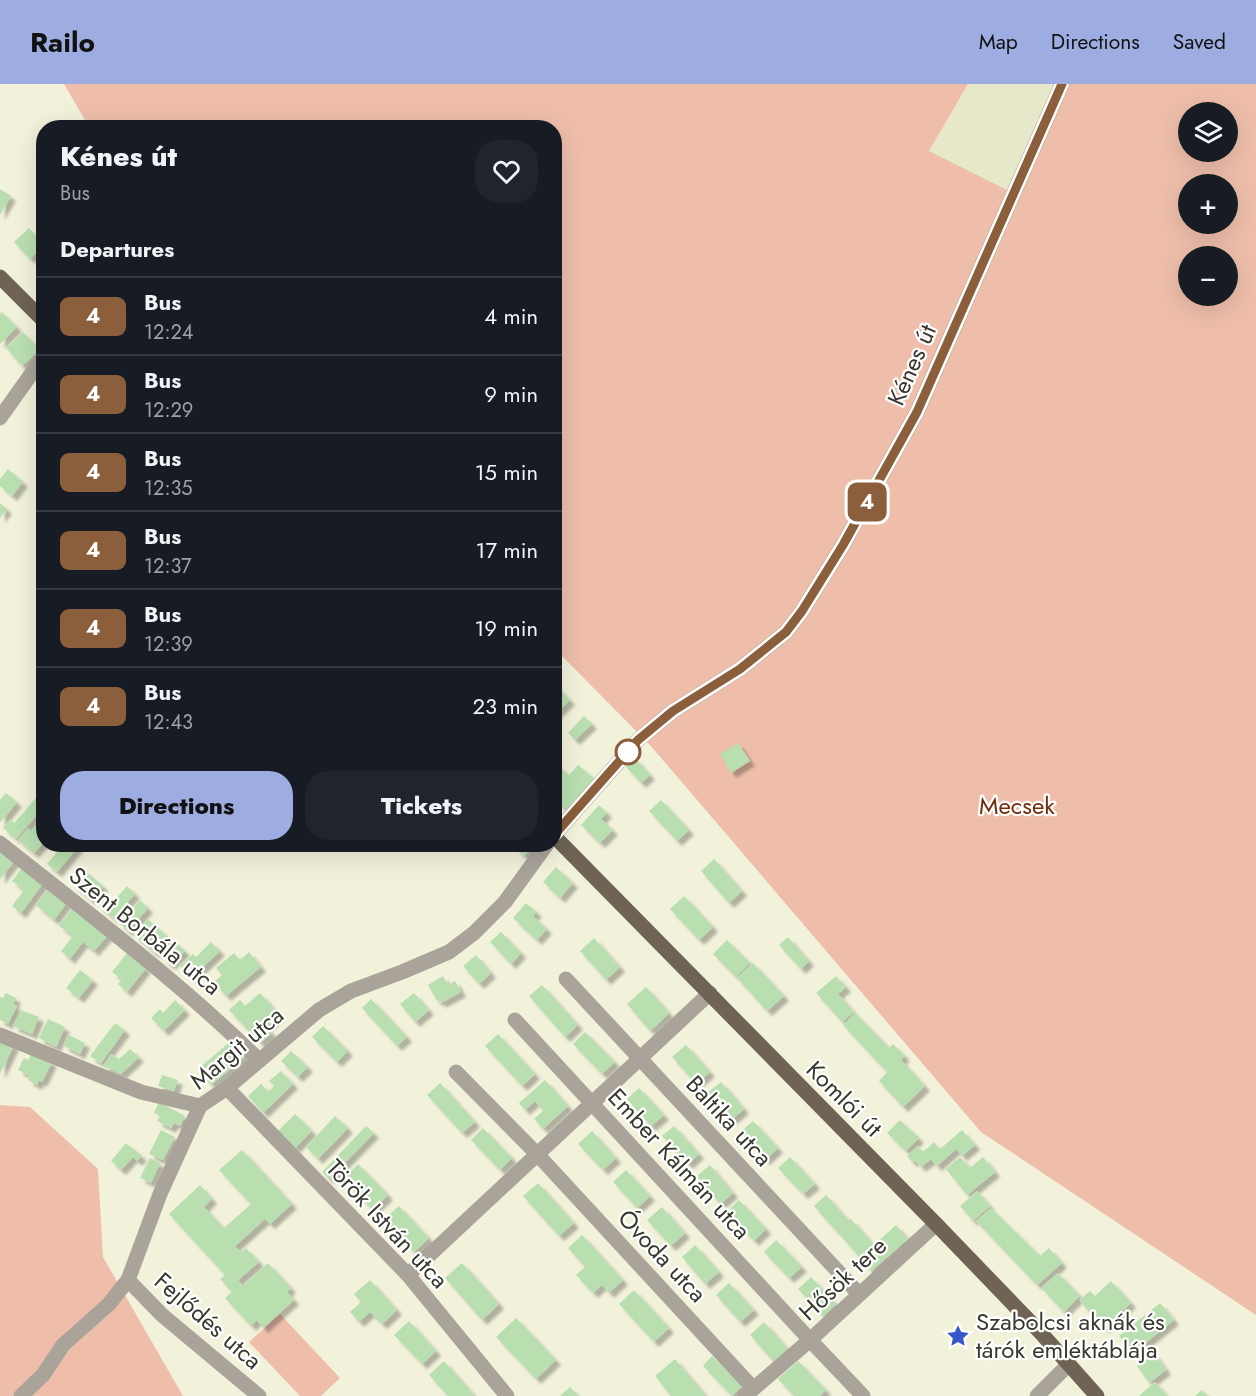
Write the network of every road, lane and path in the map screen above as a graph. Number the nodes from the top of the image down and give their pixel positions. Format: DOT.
graph roads {
  1 [pos="1062,84"];
  2 [pos="0,277"];
  3 [pos="36,313"];
  4 [pos="36,367"];
  5 [pos="0,418"];
  6 [pos="562,828"];
  7 [pos="0,843"];
  8 [pos="562,843"];
  9 [pos="541,852"];
  10 [pos="566,979"];
  11 [pos="710,993"];
  12 [pos="515,1020"];
  13 [pos="0,1035"];
  14 [pos="258,1059"];
  15 [pos="641,1059"];
  16 [pos="456,1072"];
  17 [pos="227,1088"];
  18 [pos="592,1102"];
  19 [pos="200,1106"];
  20 [pos="537,1154"];
  21 [pos="936,1224"];
  22 [pos="408,1275"];
  23 [pos="128,1280"];
  24 [pos="859,1294"];
  25 [pos="810,1340"];
  26 [pos="1069,1364"];
  27 [pos="749,1392"];
  28 [pos="21,1396"];
  29 [pos="259,1396"];
  30 [pos="507,1396"];
  31 [pos="863,1396"];
  32 [pos="1037,1396"];
  33 [pos="1097,1396"];
  1 -- 6 [label="street, Kénes út"];
  2 -- 3 [label="main road"];
  4 -- 5 [label="street"];
  7 -- 14 [label="street, Szent Borbála utca"];
  8 -- 11 [label="main road, Komlói út"];
  9 -- 14 [label="street, Margit utca"];
  10 -- 15 [label="street, Baltika utca"];
  11 -- 15 [label="street"];
  11 -- 21 [label="main road, Komlói út"];
  12 -- 18 [label="street, Ember Kálmán utca"];
  13 -- 19 [label="street"];
  14 -- 17 [label="street, Margit utca"];
  15 -- 18 [label="street"];
  15 -- 24 [label="street, Baltika utca"];
  16 -- 20 [label="street, Óvoda utca"];
  17 -- 19 [label="street, Margit utca"];
  17 -- 22 [label="street, Török István utca"];
  18 -- 20 [label="street"];
  18 -- 25 [label="street, Ember Kálmán utca"];
  19 -- 23 [label="street, Margit utca"];
  20 -- 22 [label="street"];
  20 -- 27 [label="street, Óvoda utca"];
  21 -- 24 [label="street, Hősök tere"];
  21 -- 26 [label="main road, Komlói út"];
  22 -- 30 [label="street, Török István utca"];
  23 -- 28 [label="street, Margit utca"];
  23 -- 29 [label="street, Fejlődés utca"];
  24 -- 25 [label="street, Hősök tere"];
  25 -- 27 [label="street"];
  25 -- 31 [label="street, Hősök tere"];
  26 -- 32 [label="street"];
  26 -- 33 [label="main road, Komlói út"];
}
